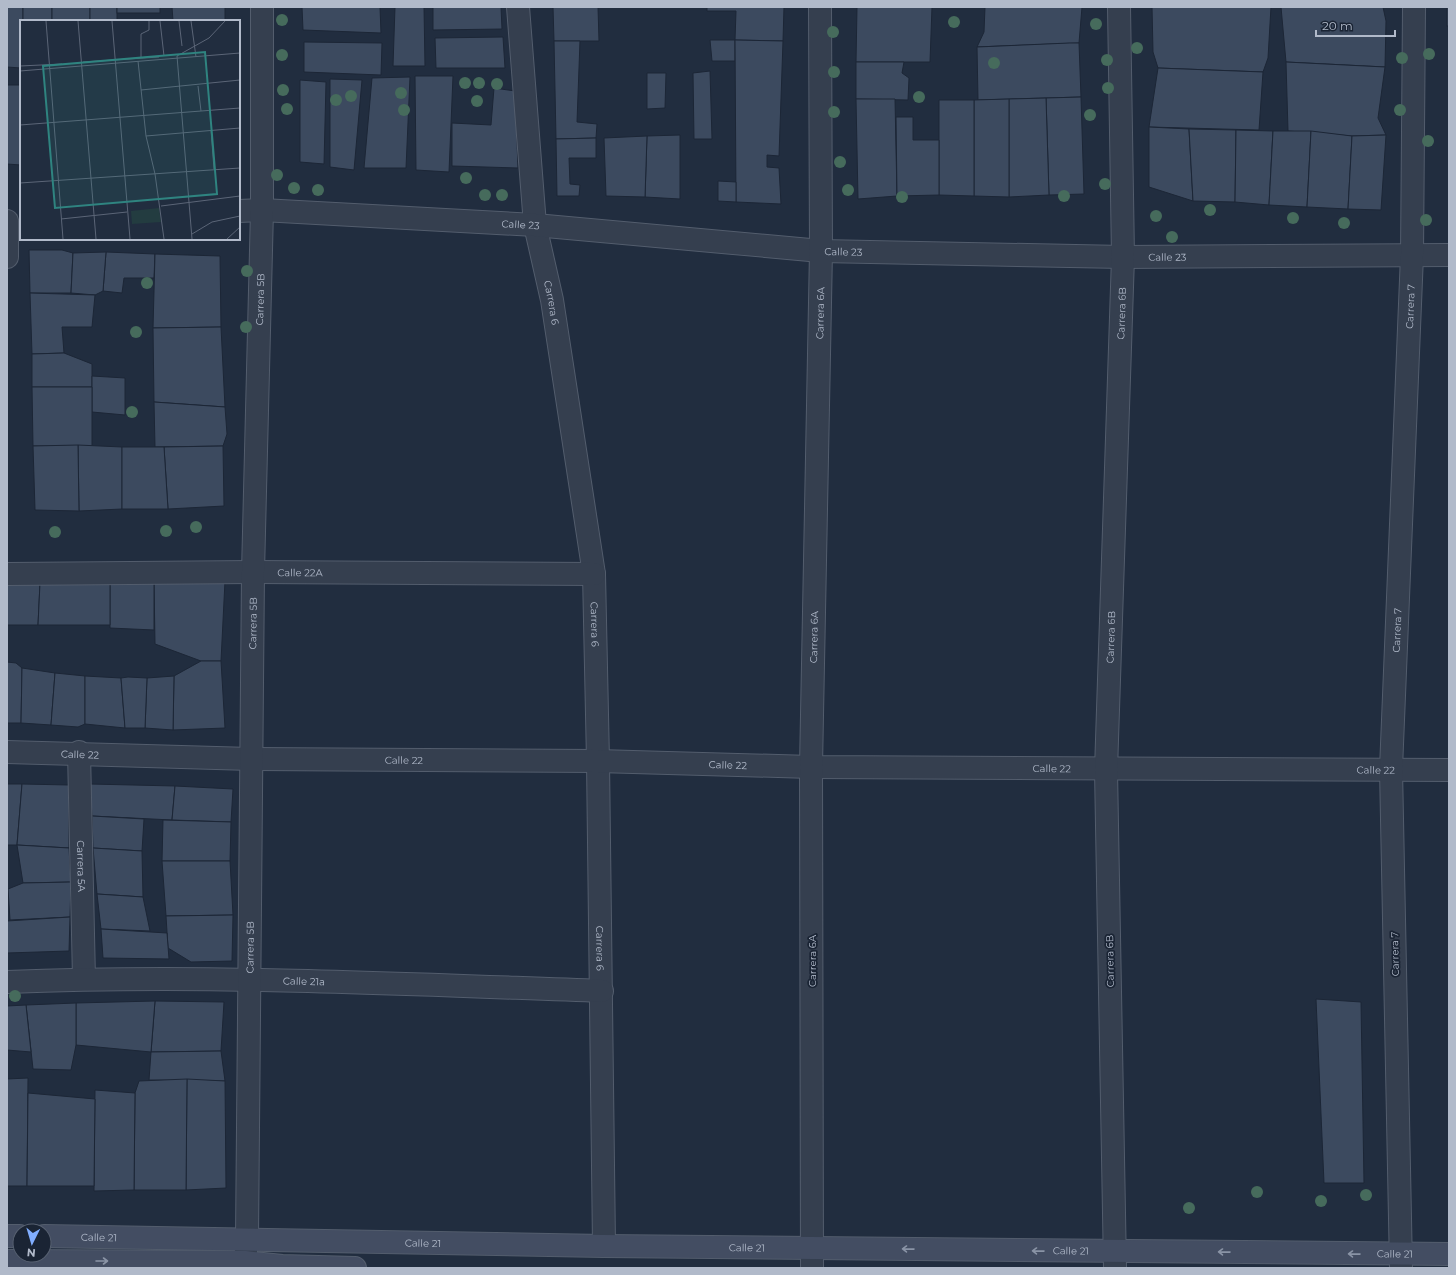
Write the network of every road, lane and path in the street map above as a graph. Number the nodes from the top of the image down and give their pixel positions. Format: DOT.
graph roads {
  1 [pos="262,7"];
  2 [pos="518,7"];
  3 [pos="820,7"];
  4 [pos="1119,7"];
  5 [pos="1414,7"];
  6 [pos="262,210"];
  7 [pos="240,211"];
  8 [pos="7,221"];
  9 [pos="20,221"];
  10 [pos="535,225"];
  11 [pos="821,251"];
  12 [pos="1412,255"];
  13 [pos="1449,255"];
  14 [pos="7,257"];
  15 [pos="1123,258"];
  16 [pos="253,572"];
  17 [pos="7,574"];
  18 [pos="594,574"];
  19 [pos="7,752"];
  20 [pos="79,752"];
  21 [pos="251,759"];
  22 [pos="598,761"];
  23 [pos="811,767"];
  24 [pos="1391,769"];
  25 [pos="1106,770"];
  26 [pos="1449,770"];
  27 [pos="249,978"];
  28 [pos="84,979"];
  29 [pos="7,982"];
  30 [pos="602,991"];
  31 [pos="78,1235"];
  32 [pos="52,1236"];
  33 [pos="247,1239"];
  34 [pos="604,1246"];
  35 [pos="1449,1254"];
  36 [pos="812,1258"];
  37 [pos="1116,1260"];
  38 [pos="7,1261"];
  39 [pos="1401,1261"];
  40 [pos="79,1264"];
  41 [pos="238,1265"];
  42 [pos="355,1268"];
  1 -- 6 [label="street, Carrera 5B"];
  2 -- 10 [label="street, Carrera 6"];
  3 -- 11 [label="street, Carrera 6A"];
  4 -- 15 [label="street, Carrera 6B"];
  5 -- 12 [label="street, Carrera 7"];
  6 -- 7 [label="street, Calle 23"];
  6 -- 10 [label="street, Calle 23"];
  6 -- 16 [label="street, Carrera 5B"];
  8 -- 9 [label="street"];
  8 -- 14 [label="street"];
  10 -- 11 [label="street, Calle 23"];
  10 -- 18 [label="street, Carrera 6"];
  11 -- 15 [label="street, Calle 23"];
  11 -- 23 [label="street, Carrera 6A"];
  12 -- 13 [label="street, Calle 23"];
  12 -- 15 [label="street, Calle 23"];
  12 -- 24 [label="street, Carrera 7"];
  15 -- 25 [label="street, Carrera 6B"];
  16 -- 17 [label="street, Calle 22A"];
  16 -- 18 [label="street, Calle 22A"];
  16 -- 21 [label="street, Carrera 5B"];
  18 -- 22 [label="street, Carrera 6"];
  19 -- 20 [label="street, Calle 22"];
  20 -- 21 [label="street, Calle 22"];
  20 -- 28 [label="street, Carrera 5A"];
  21 -- 22 [label="street, Calle 22"];
  21 -- 27 [label="street, Carrera 5B"];
  22 -- 23 [label="street, Calle 22"];
  22 -- 30 [label="street, Carrera 6"];
  23 -- 25 [label="street, Calle 22"];
  23 -- 36 [label="street, Carrera 6A"];
  24 -- 25 [label="street, Calle 22"];
  24 -- 26 [label="street, Calle 22"];
  24 -- 39 [label="street, Carrera 7"];
  25 -- 37 [label="street, Carrera 6B"];
  27 -- 28 [label="street, Calle 21a"];
  27 -- 30 [label="street, Calle 21a"];
  27 -- 33 [label="street, Carrera 5B"];
  28 -- 29 [label="street, Calle 21a"];
  30 -- 34 [label="street, Carrera 6"];
  31 -- 32 [label="main road, Calle 21"];
  31 -- 33 [label="main road, Calle 21"];
  31 -- 40 [label="street"];
  33 -- 34 [label="main road, Calle 21"];
  33 -- 41 [label="street, Carrera 5B"];
  34 -- 36 [label="main road, Calle 21"];
  35 -- 39 [label="main road, Calle 21"];
  37 -- 36 [label="main road, Calle 21, one-way"];
  39 -- 37 [label="main road, Calle 21, one-way"];
  38 -- 40 [label="main road"];
  40 -- 41 [label="main road, one-way"];
  41 -- 42 [label="main road"];
}
